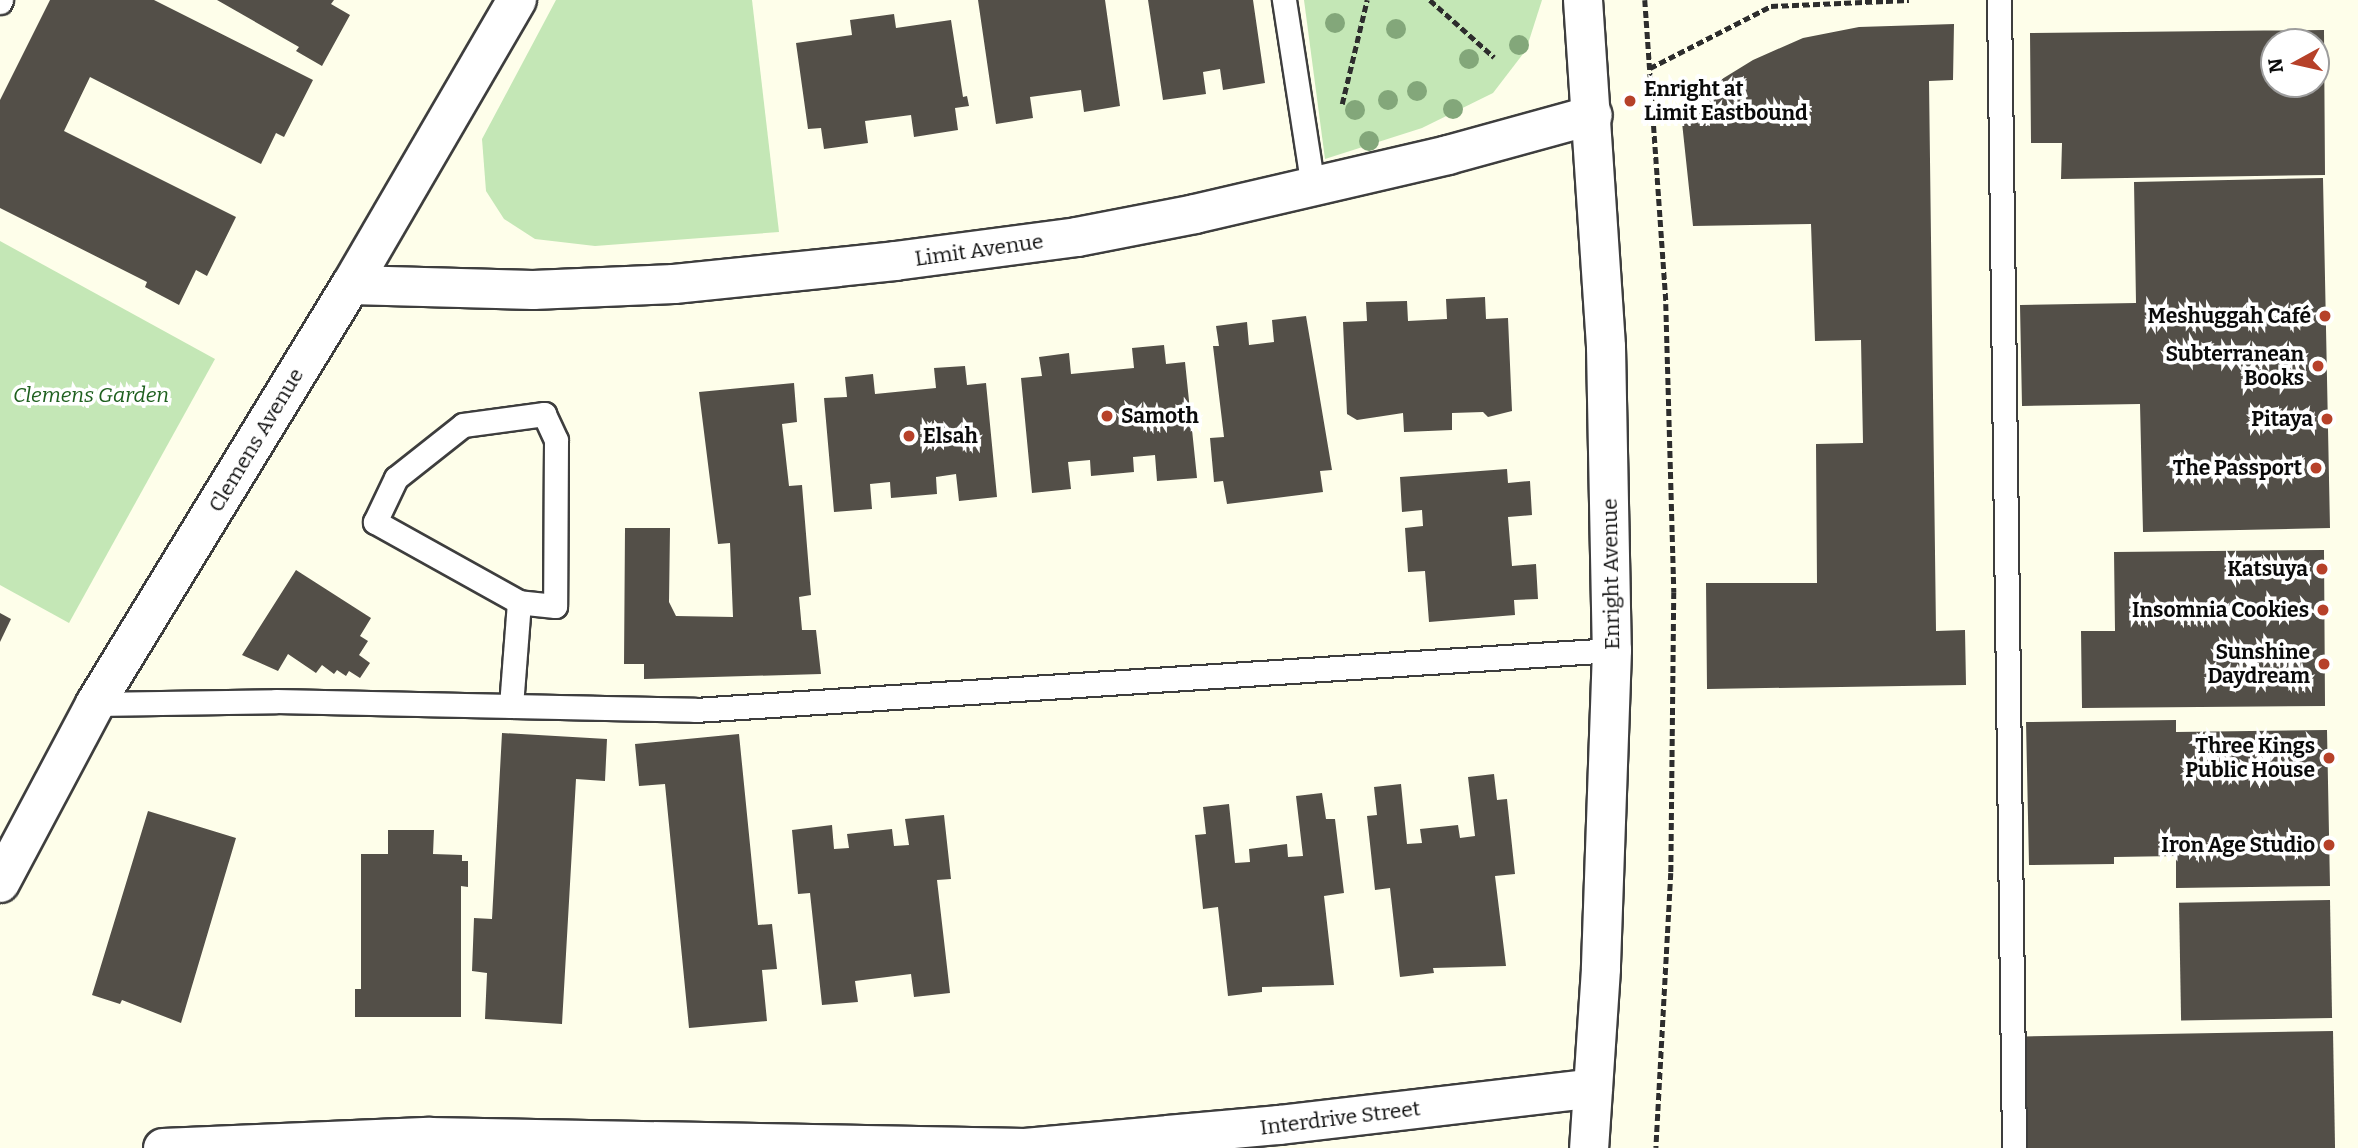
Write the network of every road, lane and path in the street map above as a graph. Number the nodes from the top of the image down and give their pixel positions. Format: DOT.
graph roads {
  1 [pos="517,0"];
  2 [pos="1284,0"];
  3 [pos="1367,0"];
  4 [pos="1430,0"];
  5 [pos="1583,0"];
  6 [pos="1645,0"];
  7 [pos="1909,0"];
  8 [pos="1999,0"];
  9 [pos="1494,57"];
  10 [pos="1650,68"];
  11 [pos="1339,113"];
  12 [pos="1593,115"];
  13 [pos="1313,188"];
  14 [pos="351,285"];
  15 [pos="519,602"];
  16 [pos="1612,650"];
  17 [pos="95,704"];
  18 [pos="511,705"];
  19 [pos="0,883"];
  20 [pos="1593,1088"];
  21 [pos="163,1148"];
  22 [pos="1589,1148"];
  23 [pos="1656,1148"];
  24 [pos="2014,1148"];
  1 -- 14 [label="street, Clemens Avenue"];
  2 -- 13 [label="lane"];
  3 -- 11 [label="path"];
  4 -- 9 [label="path"];
  5 -- 12 [label="street, Enright Avenue"];
  6 -- 10 [label="path"];
  7 -- 10 [label="path"];
  8 -- 24 [label="lane"];
  10 -- 23 [label="path"];
  12 -- 13 [label="street, Limit Avenue"];
  12 -- 16 [label="street, Enright Avenue"];
  13 -- 14 [label="street, Limit Avenue"];
  14 -- 17 [label="street, Clemens Avenue"];
  15 -- 15 [label="lane"];
  15 -- 18 [label="lane"];
  16 -- 18 [label="lane"];
  16 -- 20 [label="street, Enright Avenue"];
  17 -- 18 [label="lane"];
  17 -- 19 [label="street, Clemens Avenue"];
  20 -- 21 [label="street, Interdrive Street"];
  20 -- 22 [label="street, Enright Avenue"];
}
